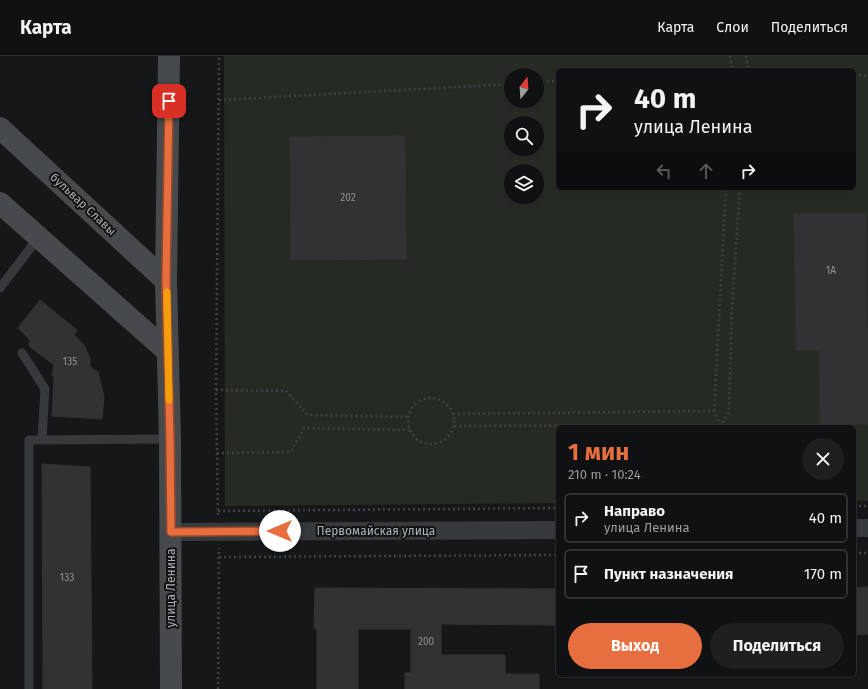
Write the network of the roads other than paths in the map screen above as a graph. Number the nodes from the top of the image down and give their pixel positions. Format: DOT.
graph roads {
  1 [pos="169,56"];
  2 [pos="0,128"];
  3 [pos="0,203"];
  4 [pos="38,238"];
  5 [pos="166,281"];
  6 [pos="0,288"];
  7 [pos="168,352"];
  8 [pos="22,353"];
  9 [pos="170,439"];
  10 [pos="42,440"];
  11 [pos="856,528"];
  12 [pos="868,528"];
  13 [pos="556,530"];
  14 [pos="171,532"];
  15 [pos="29,689"];
  16 [pos="171,689"];
  1 -- 5 [label="main road, улица Ленина"];
  2 -- 5 [label="main road, бульвар Славы"];
  3 -- 4 [label="main road"];
  4 -- 6 [label="lane"];
  4 -- 7 [label="main road"];
  5 -- 7 [label="main road, улица Ленина"];
  7 -- 9 [label="main road, улица Ленина"];
  8 -- 10 [label="lane"];
  9 -- 10 [label="lane"];
  9 -- 14 [label="main road, улица Ленина"];
  10 -- 15 [label="lane"];
  11 -- 12 [label="street"];
  13 -- 14 [label="street, Первомайская улица"];
  14 -- 16 [label="main road, улица Ленина"];
}
